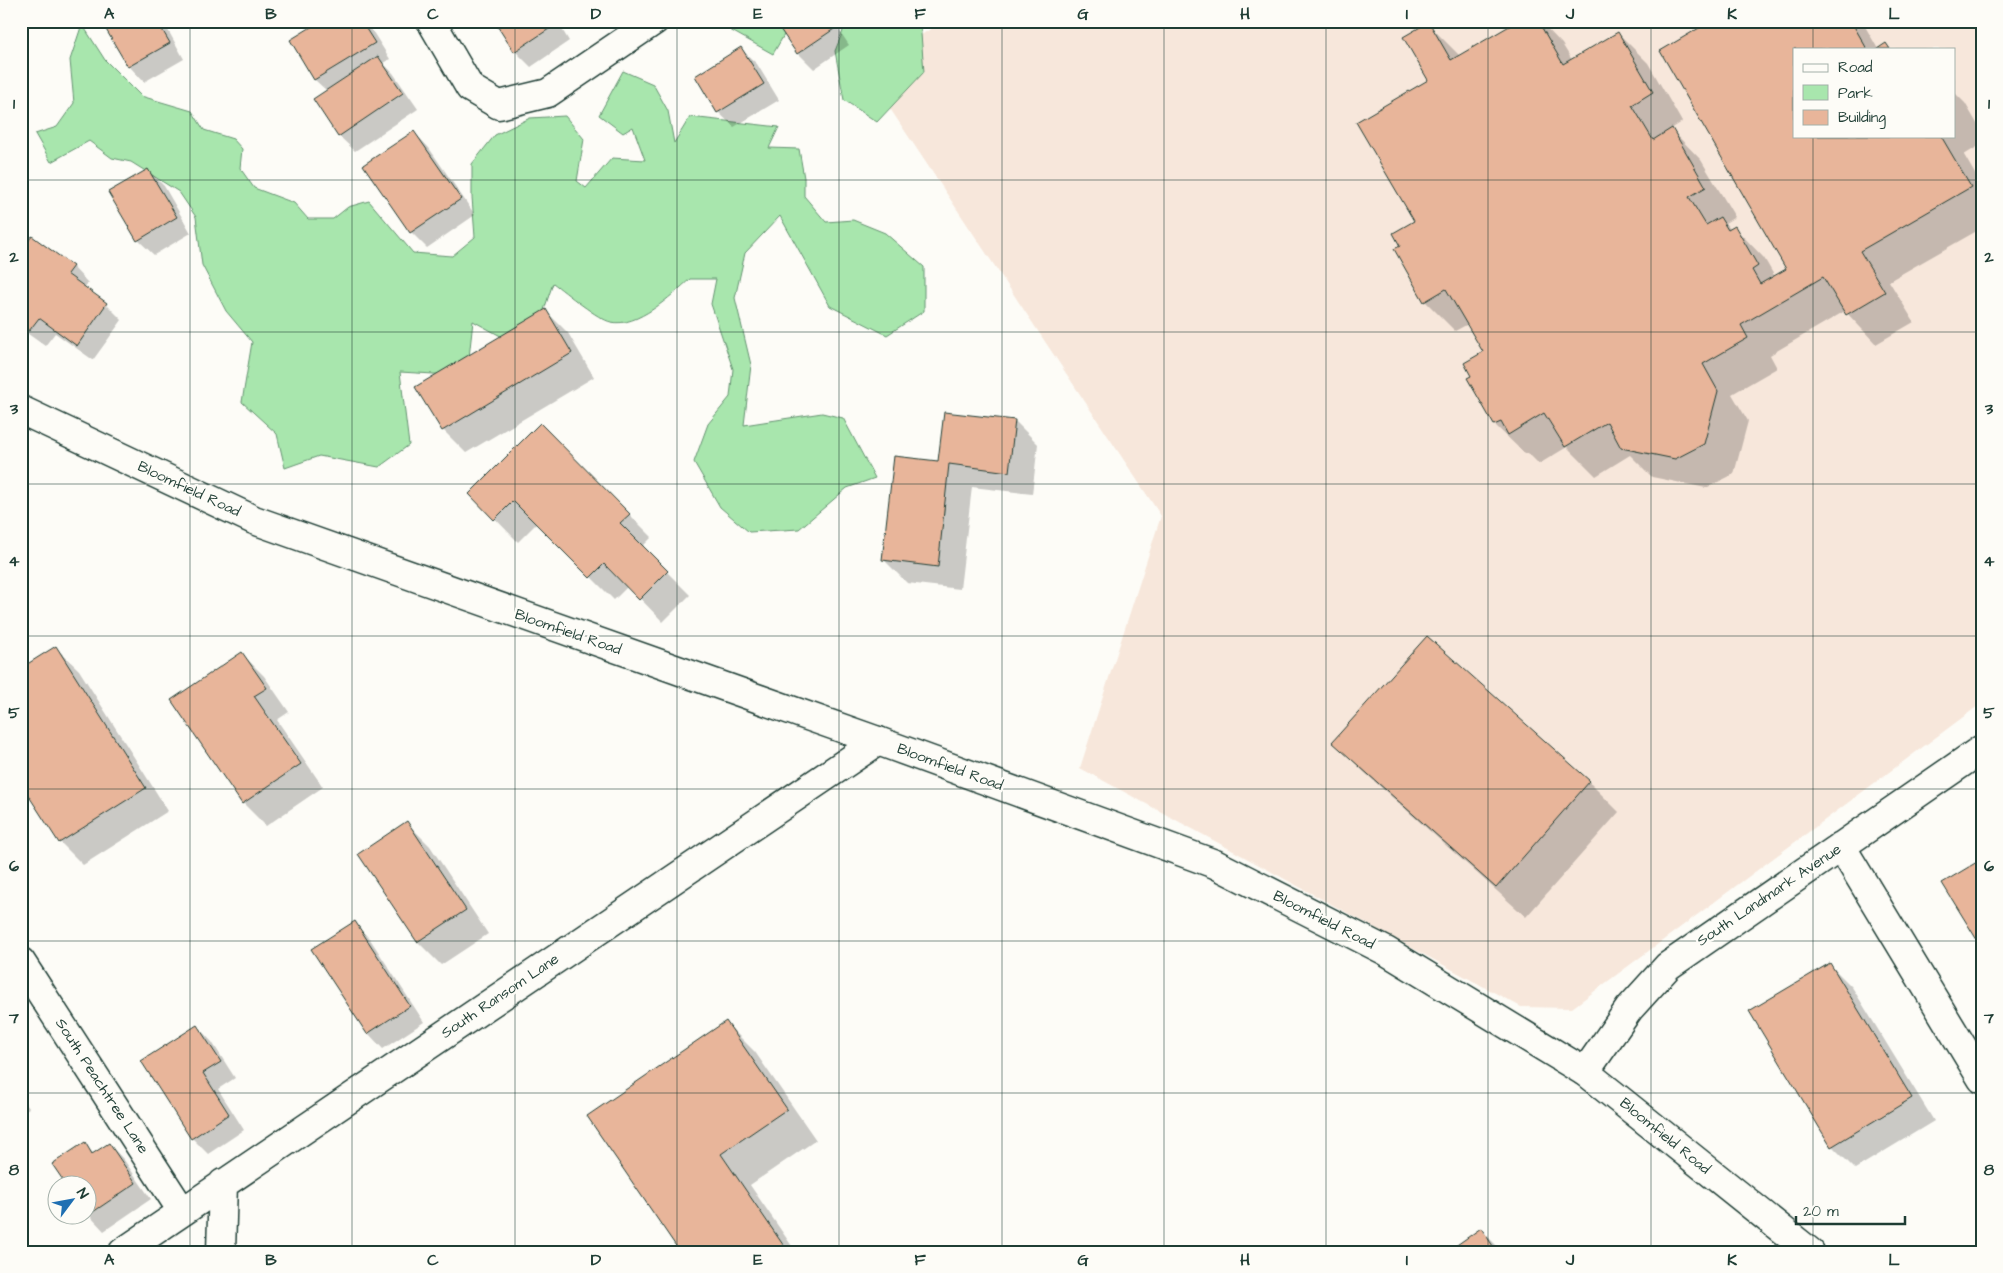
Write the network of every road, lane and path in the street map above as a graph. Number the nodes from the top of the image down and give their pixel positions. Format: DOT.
graph roads {
  1 [pos="431,21"];
  2 [pos="654,21"];
  3 [pos="21,410"];
  4 [pos="878,741"];
  5 [pos="1982,749"];
  6 [pos="1841,846"];
  7 [pos="21,962"];
  8 [pos="1585,1072"];
  9 [pos="1982,1079"];
  10 [pos="223,1183"];
  11 [pos="182,1211"];
  12 [pos="123,1252"];
  13 [pos="221,1252"];
  14 [pos="1810,1252"];
  1 -- 2 [label="street"];
  3 -- 4 [label="street, Bloomfield Road"];
  4 -- 8 [label="street, Bloomfield Road"];
  4 -- 10 [label="street, South Ransom Lane"];
  5 -- 6 [label="street, South Landmark Avenue"];
  6 -- 8 [label="street, South Landmark Avenue"];
  6 -- 9 [label="street"];
  7 -- 11 [label="street, South Peachtree Lane"];
  8 -- 14 [label="street, Bloomfield Road"];
  10 -- 11 [label="street, South Ransom Lane"];
  10 -- 13 [label="street"];
  11 -- 12 [label="street, South Ransom Lane"];
}
